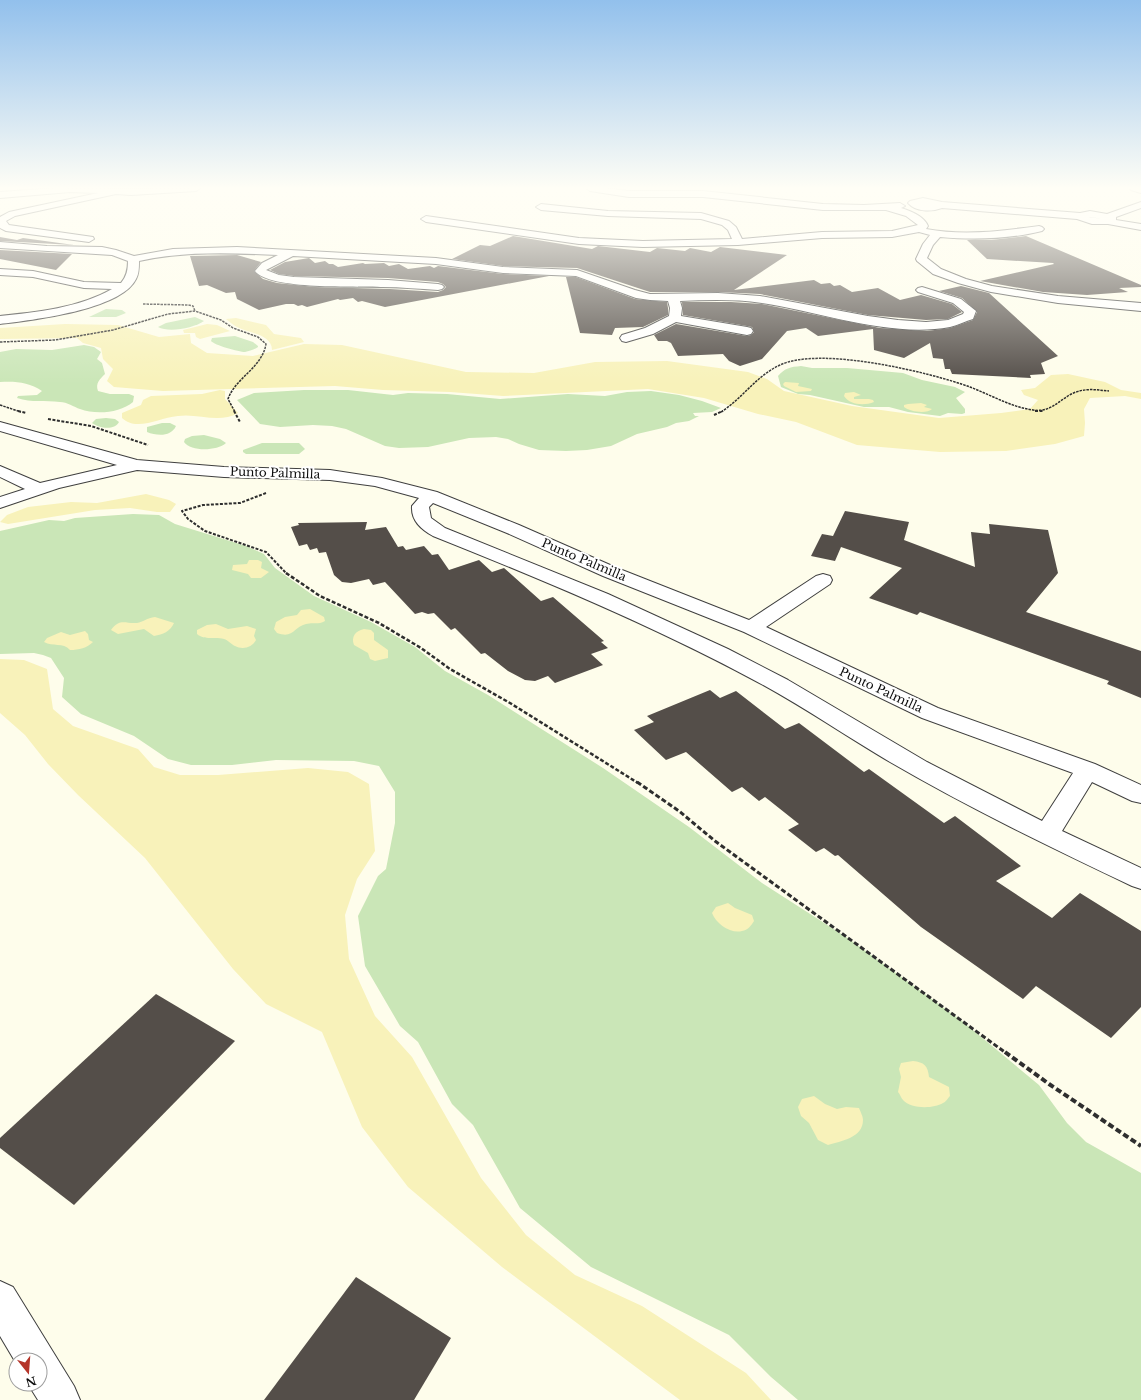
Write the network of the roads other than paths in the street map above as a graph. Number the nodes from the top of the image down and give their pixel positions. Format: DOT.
graph roads {
  1 [pos="114,253"];
  2 [pos="166,253"];
  3 [pos="292,253"];
  4 [pos="298,253"];
  5 [pos="923,253"];
  6 [pos="133,260"];
  7 [pos="0,272"];
  8 [pos="125,286"];
  9 [pos="438,287"];
  10 [pos="922,290"];
  11 [pos="672,297"];
  12 [pos="1141,306"];
  13 [pos="674,318"];
  14 [pos="0,320"];
  15 [pos="747,332"];
  16 [pos="626,338"];
  17 [pos="0,426"];
  18 [pos="94,454"];
  19 [pos="137,465"];
  20 [pos="0,471"];
  21 [pos="54,484"];
  22 [pos="39,489"];
  23 [pos="431,496"];
  24 [pos="0,504"];
  25 [pos="823,580"];
  26 [pos="751,628"];
  27 [pos="1088,770"];
  28 [pos="1141,795"];
  29 [pos="1046,835"];
  30 [pos="1141,879"];
  31 [pos="0,1300"];
  32 [pos="31,1352"];
  33 [pos="48,1380"];
  34 [pos="60,1400"];
  1 -- 6 [label="street"];
  2 -- 6 [label="street"];
  3 -- 9 [label="street"];
  4 -- 11 [label="street"];
  5 -- 12 [label="street"];
  6 -- 8 [label="street"];
  7 -- 8 [label="street"];
  8 -- 14 [label="street"];
  10 -- 11 [label="street"];
  11 -- 13 [label="street"];
  13 -- 15 [label="street"];
  13 -- 16 [label="street"];
  17 -- 18 [label="street, Punto Palmilla"];
  18 -- 19 [label="street, Punto Palmilla"];
  18 -- 21 [label="street"];
  19 -- 21 [label="street"];
  19 -- 23 [label="street, Punto Palmilla"];
  20 -- 22 [label="street"];
  21 -- 22 [label="street"];
  22 -- 24 [label="street"];
  23 -- 26 [label="street, Punto Palmilla"];
  23 -- 29 [label="street"];
  25 -- 26 [label="street"];
  26 -- 27 [label="street, Punto Palmilla"];
  27 -- 28 [label="street, Punto Palmilla"];
  27 -- 29 [label="street"];
  29 -- 30 [label="street"];
  31 -- 32 [label="street"];
  33 -- 34 [label="street"];
}
